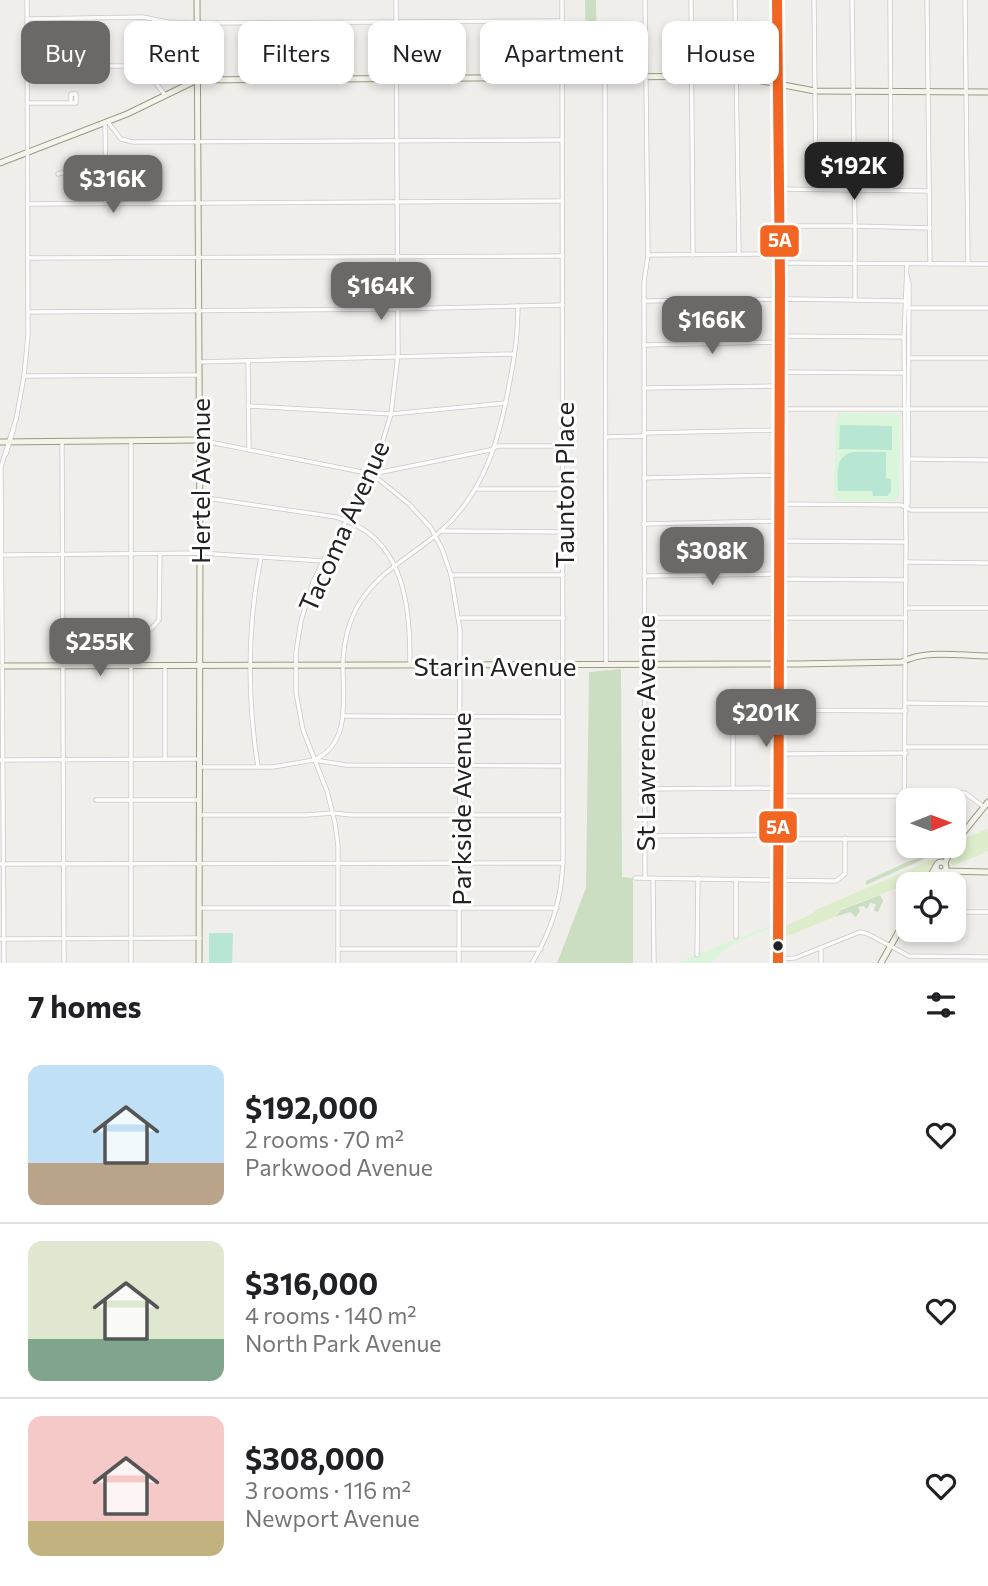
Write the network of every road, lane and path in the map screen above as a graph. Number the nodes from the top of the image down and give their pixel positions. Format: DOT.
graph roads {
  1 [pos="27,0"];
  2 [pos="197,0"];
  3 [pos="396,0"];
  4 [pos="562,0"];
  5 [pos="645,0"];
  6 [pos="691,0"];
  7 [pos="735,0"];
  8 [pos="777,0"];
  9 [pos="814,0"];
  10 [pos="852,0"];
  11 [pos="890,0"];
  12 [pos="927,0"];
  13 [pos="965,0"];
  14 [pos="27,19"];
  15 [pos="162,21"];
  16 [pos="197,21"];
  17 [pos="396,21"];
  18 [pos="562,21"];
  19 [pos="645,21"];
  20 [pos="691,21"];
  21 [pos="735,21"];
  22 [pos="777,21"];
  23 [pos="368,22"];
  24 [pos="224,23"];
  25 [pos="110,66"];
  26 [pos="368,78"];
  27 [pos="224,80"];
  28 [pos="779,83"];
  29 [pos="28,84"];
  30 [pos="188,84"];
  31 [pos="197,84"];
  32 [pos="397,84"];
  33 [pos="562,84"];
  34 [pos="605,84"];
  35 [pos="646,84"];
  36 [pos="691,84"];
  37 [pos="736,84"];
  38 [pos="778,84"];
  39 [pos="815,91"];
  40 [pos="853,91"];
  41 [pos="891,92"];
  42 [pos="928,92"];
  43 [pos="966,92"];
  44 [pos="988,92"];
  45 [pos="165,95"];
  46 [pos="28,103"];
  47 [pos="71,103"];
  48 [pos="107,122"];
  49 [pos="562,140"];
  50 [pos="397,141"];
  51 [pos="197,142"];
  52 [pos="28,152"];
  53 [pos="0,163"];
  54 [pos="105,165"];
  55 [pos="58,174"];
  56 [pos="779,189"];
  57 [pos="816,189"];
  58 [pos="854,190"];
  59 [pos="891,190"];
  60 [pos="929,191"];
  61 [pos="562,201"];
  62 [pos="397,202"];
  63 [pos="106,203"];
  64 [pos="198,203"];
  65 [pos="28,204"];
  66 [pos="779,226"];
  67 [pos="855,226"];
  68 [pos="930,228"];
  69 [pos="739,254"];
  70 [pos="780,254"];
  71 [pos="693,255"];
  72 [pos="398,256"];
  73 [pos="563,256"];
  74 [pos="648,256"];
  75 [pos="28,258"];
  76 [pos="198,258"];
  77 [pos="780,262"];
  78 [pos="855,263"];
  79 [pos="907,264"];
  80 [pos="930,264"];
  81 [pos="968,264"];
  82 [pos="988,264"];
  83 [pos="907,276"];
  84 [pos="780,299"];
  85 [pos="855,300"];
  86 [pos="644,301"];
  87 [pos="905,301"];
  88 [pos="563,305"];
  89 [pos="518,306"];
  90 [pos="909,308"];
  91 [pos="988,308"];
  92 [pos="398,309"];
  93 [pos="198,311"];
  94 [pos="28,312"];
  95 [pos="907,337"];
  96 [pos="780,339"];
  97 [pos="644,345"];
  98 [pos="514,354"];
  99 [pos="398,357"];
  100 [pos="907,358"];
  101 [pos="988,358"];
  102 [pos="248,360"];
  103 [pos="199,362"];
  104 [pos="780,372"];
  105 [pos="907,373"];
  106 [pos="199,375"];
  107 [pos="24,376"];
  108 [pos="780,386"];
  109 [pos="644,388"];
  110 [pos="506,403"];
  111 [pos="248,406"];
  112 [pos="780,408"];
  113 [pos="907,408"];
  114 [pos="988,409"];
  115 [pos="391,414"];
  116 [pos="780,430"];
  117 [pos="643,435"];
  118 [pos="606,438"];
  119 [pos="199,440"];
  120 [pos="62,441"];
  121 [pos="131,441"];
  122 [pos="5,442"];
  123 [pos="563,446"];
  124 [pos="495,447"];
  125 [pos="249,450"];
  126 [pos="907,459"];
  127 [pos="988,460"];
  128 [pos="1,469"];
  129 [pos="372,474"];
  130 [pos="780,475"];
  131 [pos="643,478"];
  132 [pos="1,486"];
  133 [pos="477,489"];
  134 [pos="563,489"];
  135 [pos="200,497"];
  136 [pos="780,504"];
  137 [pos="906,508"];
  138 [pos="988,510"];
  139 [pos="347,521"];
  140 [pos="780,521"];
  141 [pos="643,524"];
  142 [pos="440,531"];
  143 [pos="563,532"];
  144 [pos="435,536"];
  145 [pos="780,541"];
  146 [pos="906,542"];
  147 [pos="200,553"];
  148 [pos="62,554"];
  149 [pos="132,554"];
  150 [pos="160,554"];
  151 [pos="1,555"];
  152 [pos="261,557"];
  153 [pos="323,561"];
  154 [pos="906,562"];
  155 [pos="988,563"];
  156 [pos="394,565"];
  157 [pos="451,575"];
  158 [pos="563,575"];
  159 [pos="643,576"];
  160 [pos="779,576"];
  161 [pos="906,580"];
  162 [pos="906,608"];
  163 [pos="988,608"];
  164 [pos="459,618"];
  165 [pos="564,618"];
  166 [pos="644,618"];
  167 [pos="779,618"];
  168 [pos="906,618"];
  169 [pos="132,630"];
  170 [pos="988,656"];
  171 [pos="906,660"];
  172 [pos="779,664"];
  173 [pos="63,665"];
  174 [pos="132,665"];
  175 [pos="165,665"];
  176 [pos="200,665"];
  177 [pos="250,665"];
  178 [pos="295,665"];
  179 [pos="343,665"];
  180 [pos="410,665"];
  181 [pos="460,665"];
  182 [pos="564,665"];
  183 [pos="606,665"];
  184 [pos="644,665"];
  185 [pos="1,666"];
  186 [pos="906,703"];
  187 [pos="988,704"];
  188 [pos="906,711"];
  189 [pos="779,713"];
  190 [pos="343,716"];
  191 [pos="460,717"];
  192 [pos="563,717"];
  193 [pos="905,747"];
  194 [pos="988,747"];
  195 [pos="905,753"];
  196 [pos="779,754"];
  197 [pos="132,759"];
  198 [pos="165,759"];
  199 [pos="200,759"];
  200 [pos="1,760"];
  201 [pos="63,760"];
  202 [pos="314,760"];
  203 [pos="460,766"];
  204 [pos="563,766"];
  205 [pos="200,767"];
  206 [pos="258,767"];
  207 [pos="779,788"];
  208 [pos="905,788"];
  209 [pos="645,789"];
  210 [pos="733,789"];
  211 [pos="896,794"];
  212 [pos="966,794"];
  213 [pos="779,796"];
  214 [pos="96,800"];
  215 [pos="131,800"];
  216 [pos="200,800"];
  217 [pos="986,805"];
  218 [pos="332,813"];
  219 [pos="200,815"];
  220 [pos="460,815"];
  221 [pos="563,815"];
  222 [pos="966,827"];
  223 [pos="645,836"];
  224 [pos="779,837"];
  225 [pos="845,838"];
  226 [pos="896,839"];
  227 [pos="946,858"];
  228 [pos="200,863"];
  229 [pos="338,863"];
  230 [pos="460,863"];
  231 [pos="563,863"];
  232 [pos="2,864"];
  233 [pos="63,864"];
  234 [pos="131,864"];
  235 [pos="942,866"];
  236 [pos="935,872"];
  237 [pos="988,872"];
  238 [pos="635,878"];
  239 [pos="645,878"];
  240 [pos="653,878"];
  241 [pos="698,878"];
  242 [pos="736,879"];
  243 [pos="779,880"];
  244 [pos="200,908"];
  245 [pos="338,908"];
  246 [pos="459,908"];
  247 [pos="557,908"];
  248 [pos="966,912"];
  249 [pos="988,912"];
  250 [pos="896,936"];
  251 [pos="736,937"];
  252 [pos="131,938"];
  253 [pos="200,938"];
  254 [pos="2,939"];
  255 [pos="64,939"];
  256 [pos="890,946"];
  257 [pos="821,947"];
  258 [pos="338,949"];
  259 [pos="460,949"];
  260 [pos="541,949"];
  261 [pos="697,955"];
  262 [pos="988,957"];
  263 [pos="778,961"];
  264 [pos="4,963"];
  265 [pos="64,963"];
  266 [pos="131,963"];
  267 [pos="200,963"];
  268 [pos="338,963"];
  269 [pos="459,963"];
  270 [pos="532,963"];
  271 [pos="654,963"];
  272 [pos="821,963"];
  273 [pos="881,963"];
  1 -- 14 [label="street"];
  2 -- 16 [label="street, Hertel Avenue"];
  3 -- 17 [label="street, Tacoma Avenue"];
  4 -- 18 [label="street, Taunton Place"];
  5 -- 19 [label="street, St Lawrence Avenue"];
  6 -- 20 [label="street"];
  7 -- 21 [label="street"];
  8 -- 22 [label="street"];
  9 -- 39 [label="street"];
  10 -- 40 [label="street"];
  11 -- 41 [label="street"];
  12 -- 42 [label="street"];
  13 -- 43 [label="street"];
  14 -- 15 [label="street"];
  23 -- 24 [label="street"];
  25 -- 45 [label="street"];
  26 -- 27 [label="street"];
  28 -- 39 [label="street"];
  29 -- 46 [label="street"];
  30 -- 45 [label="street"];
  31 -- 51 [label="street, Hertel Avenue"];
  32 -- 50 [label="street, Tacoma Avenue"];
  33 -- 49 [label="street, Taunton Place"];
  34 -- 118 [label="street"];
  35 -- 74 [label="street, St Lawrence Avenue"];
  36 -- 71 [label="street"];
  37 -- 69 [label="street"];
  38 -- 56 [label="street"];
  39 -- 40 [label="street"];
  39 -- 57 [label="street"];
  40 -- 41 [label="street"];
  40 -- 58 [label="street"];
  41 -- 42 [label="street"];
  41 -- 59 [label="street"];
  42 -- 43 [label="street"];
  42 -- 60 [label="street"];
  43 -- 44 [label="street"];
  43 -- 81 [label="street"];
  45 -- 48 [label="street"];
  46 -- 47 [label="street"];
  46 -- 52 [label="street"];
  48 -- 51 [label="street"];
  48 -- 52 [label="street"];
  48 -- 54 [label="street"];
  49 -- 50 [label="street"];
  49 -- 61 [label="street, Taunton Place"];
  50 -- 51 [label="street"];
  50 -- 62 [label="street, Tacoma Avenue"];
  51 -- 64 [label="street, Hertel Avenue"];
  52 -- 53 [label="street"];
  52 -- 65 [label="street"];
  54 -- 55 [label="street"];
  54 -- 63 [label="street"];
  56 -- 57 [label="street"];
  56 -- 66 [label="street"];
  57 -- 58 [label="street"];
  58 -- 59 [label="street"];
  58 -- 67 [label="street"];
  59 -- 60 [label="street"];
  60 -- 68 [label="street"];
  61 -- 62 [label="street"];
  61 -- 73 [label="street, Taunton Place"];
  62 -- 64 [label="street"];
  62 -- 72 [label="street, Tacoma Avenue"];
  63 -- 64 [label="street"];
  63 -- 65 [label="street"];
  64 -- 76 [label="street, Hertel Avenue"];
  65 -- 75 [label="street"];
  66 -- 67 [label="street"];
  66 -- 70 [label="street"];
  67 -- 68 [label="street"];
  67 -- 78 [label="street"];
  68 -- 80 [label="street"];
  69 -- 70 [label="street"];
  69 -- 71 [label="street"];
  70 -- 77 [label="street"];
  71 -- 74 [label="street"];
  72 -- 73 [label="street"];
  72 -- 76 [label="street"];
  72 -- 92 [label="street, Tacoma Avenue"];
  73 -- 88 [label="street, Taunton Place"];
  74 -- 86 [label="street, St Lawrence Avenue"];
  75 -- 76 [label="street"];
  75 -- 94 [label="street"];
  76 -- 93 [label="street, Hertel Avenue"];
  77 -- 78 [label="street"];
  77 -- 84 [label="street"];
  78 -- 79 [label="street"];
  78 -- 85 [label="street"];
  79 -- 80 [label="street"];
  79 -- 83 [label="street"];
  80 -- 81 [label="street"];
  81 -- 82 [label="street"];
  83 -- 87 [label="street"];
  83 -- 90 [label="street"];
  84 -- 85 [label="street"];
  84 -- 86 [label="street"];
  84 -- 96 [label="street"];
  85 -- 87 [label="street"];
  86 -- 97 [label="street, St Lawrence Avenue"];
  87 -- 90 [label="street"];
  87 -- 95 [label="street"];
  88 -- 89 [label="street"];
  88 -- 123 [label="street, Taunton Place"];
  89 -- 92 [label="street"];
  89 -- 98 [label="street"];
  90 -- 91 [label="street"];
  90 -- 95 [label="street"];
  92 -- 93 [label="street"];
  92 -- 99 [label="street, Tacoma Avenue"];
  93 -- 94 [label="street"];
  93 -- 103 [label="street, Hertel Avenue"];
  94 -- 107 [label="street"];
  95 -- 96 [label="street"];
  95 -- 100 [label="street"];
  96 -- 97 [label="street"];
  96 -- 104 [label="street"];
  97 -- 109 [label="street, St Lawrence Avenue"];
  98 -- 99 [label="street"];
  98 -- 110 [label="street"];
  99 -- 102 [label="street"];
  99 -- 115 [label="street, Tacoma Avenue"];
  100 -- 101 [label="street"];
  100 -- 105 [label="street"];
  102 -- 103 [label="street"];
  102 -- 111 [label="street"];
  103 -- 106 [label="street, Hertel Avenue"];
  104 -- 105 [label="street"];
  104 -- 108 [label="street"];
  105 -- 113 [label="street"];
  106 -- 107 [label="street"];
  106 -- 119 [label="street, Hertel Avenue"];
  107 -- 122 [label="street"];
  108 -- 109 [label="street"];
  108 -- 112 [label="street"];
  109 -- 117 [label="street, St Lawrence Avenue"];
  110 -- 115 [label="street"];
  110 -- 124 [label="street"];
  111 -- 115 [label="street"];
  111 -- 125 [label="street"];
  112 -- 113 [label="street"];
  112 -- 116 [label="street"];
  113 -- 114 [label="street"];
  113 -- 126 [label="street"];
  115 -- 129 [label="street, Tacoma Avenue"];
  116 -- 117 [label="street"];
  116 -- 130 [label="street"];
  117 -- 118 [label="street"];
  117 -- 131 [label="street, St Lawrence Avenue"];
  118 -- 183 [label="street"];
  119 -- 121 [label="street, Parkside Avenue"];
  119 -- 125 [label="street, Parkside Avenue"];
  119 -- 135 [label="street, Hertel Avenue"];
  120 -- 121 [label="street, Parkside Avenue"];
  120 -- 122 [label="street, Parkside Avenue"];
  120 -- 148 [label="street"];
  121 -- 149 [label="street"];
  122 -- 128 [label="street"];
  123 -- 124 [label="street"];
  123 -- 134 [label="street, Taunton Place"];
  124 -- 129 [label="street"];
  124 -- 133 [label="street"];
  125 -- 129 [label="street, Parkside Avenue"];
  126 -- 127 [label="street"];
  126 -- 137 [label="street"];
  128 -- 132 [label="street"];
  129 -- 139 [label="street, Tacoma Avenue"];
  129 -- 144 [label="street, Parkside Avenue"];
  130 -- 131 [label="street"];
  130 -- 136 [label="street"];
  131 -- 141 [label="street, St Lawrence Avenue"];
  132 -- 151 [label="street"];
  133 -- 134 [label="street"];
  133 -- 142 [label="street"];
  134 -- 143 [label="street, Taunton Place"];
  135 -- 139 [label="street"];
  135 -- 147 [label="street, Hertel Avenue"];
  136 -- 137 [label="street"];
  136 -- 140 [label="street"];
  137 -- 138 [label="street"];
  137 -- 146 [label="street"];
  139 -- 153 [label="street, Tacoma Avenue"];
  139 -- 156 [label="street"];
  140 -- 141 [label="street"];
  140 -- 145 [label="street"];
  141 -- 159 [label="street, St Lawrence Avenue"];
  142 -- 143 [label="street"];
  142 -- 144 [label="street"];
  143 -- 158 [label="street, Taunton Place"];
  144 -- 156 [label="street"];
  144 -- 157 [label="street, Parkside Avenue"];
  145 -- 146 [label="street"];
  145 -- 160 [label="street"];
  146 -- 154 [label="street"];
  147 -- 150 [label="street"];
  147 -- 152 [label="street"];
  147 -- 176 [label="street, Hertel Avenue"];
  148 -- 149 [label="street"];
  148 -- 151 [label="street"];
  148 -- 173 [label="street"];
  149 -- 150 [label="street"];
  149 -- 169 [label="street"];
  150 -- 169 [label="street"];
  151 -- 185 [label="street"];
  152 -- 153 [label="street"];
  152 -- 177 [label="street"];
  153 -- 178 [label="street, Tacoma Avenue"];
  154 -- 155 [label="street"];
  154 -- 161 [label="street"];
  156 -- 179 [label="street"];
  156 -- 180 [label="street"];
  157 -- 158 [label="street"];
  157 -- 164 [label="street, Parkside Avenue"];
  158 -- 165 [label="street, Taunton Place"];
  159 -- 160 [label="street"];
  159 -- 166 [label="street, St Lawrence Avenue"];
  160 -- 161 [label="street"];
  160 -- 167 [label="street"];
  161 -- 162 [label="street"];
  162 -- 163 [label="street"];
  162 -- 168 [label="street"];
  164 -- 165 [label="street"];
  164 -- 181 [label="street, Parkside Avenue"];
  165 -- 182 [label="street, Taunton Place"];
  166 -- 167 [label="street"];
  166 -- 184 [label="street, St Lawrence Avenue"];
  167 -- 168 [label="street"];
  167 -- 172 [label="street"];
  168 -- 171 [label="street"];
  169 -- 174 [label="street"];
  170 -- 171 [label="street, Starin Avenue"];
  171 -- 172 [label="street, Starin Avenue"];
  171 -- 186 [label="street"];
  172 -- 184 [label="street, Starin Avenue"];
  172 -- 189 [label="street"];
  173 -- 174 [label="street, Starin Avenue"];
  173 -- 185 [label="street, Starin Avenue"];
  173 -- 201 [label="street"];
  174 -- 175 [label="street, Starin Avenue"];
  174 -- 197 [label="street"];
  175 -- 176 [label="street, Starin Avenue"];
  175 -- 198 [label="street"];
  176 -- 177 [label="street, Starin Avenue"];
  176 -- 199 [label="street, Hertel Avenue"];
  177 -- 178 [label="street, Starin Avenue"];
  177 -- 206 [label="street"];
  178 -- 179 [label="street, Starin Avenue"];
  178 -- 202 [label="street, Tacoma Avenue"];
  179 -- 180 [label="street, Starin Avenue"];
  179 -- 190 [label="street"];
  180 -- 181 [label="street, Starin Avenue"];
  181 -- 182 [label="street, Starin Avenue"];
  181 -- 191 [label="street, Parkside Avenue"];
  182 -- 183 [label="street, Starin Avenue"];
  182 -- 192 [label="street, Taunton Place"];
  183 -- 184 [label="street, Starin Avenue"];
  184 -- 209 [label="street, St Lawrence Avenue"];
  185 -- 200 [label="street"];
  186 -- 187 [label="street"];
  186 -- 188 [label="street"];
  188 -- 189 [label="street"];
  188 -- 193 [label="street"];
  189 -- 196 [label="street"];
  189 -- 210 [label="street"];
  190 -- 191 [label="street"];
  190 -- 202 [label="street"];
  191 -- 192 [label="street"];
  191 -- 203 [label="street, Parkside Avenue"];
  192 -- 204 [label="street, Taunton Place"];
  193 -- 194 [label="street"];
  193 -- 195 [label="street"];
  195 -- 196 [label="street"];
  195 -- 208 [label="street"];
  196 -- 207 [label="street"];
  197 -- 198 [label="street"];
  197 -- 201 [label="street"];
  197 -- 215 [label="street"];
  198 -- 199 [label="street"];
  199 -- 205 [label="street, Hertel Avenue"];
  200 -- 201 [label="street"];
  200 -- 232 [label="street"];
  201 -- 233 [label="street"];
  202 -- 203 [label="street"];
  202 -- 206 [label="street"];
  202 -- 218 [label="street, Tacoma Avenue"];
  203 -- 204 [label="street"];
  203 -- 220 [label="street, Parkside Avenue"];
  204 -- 221 [label="street, Taunton Place"];
  205 -- 206 [label="street"];
  205 -- 216 [label="street, Hertel Avenue"];
  207 -- 210 [label="street"];
  207 -- 213 [label="street"];
  209 -- 210 [label="street"];
  209 -- 223 [label="street, St Lawrence Avenue"];
  211 -- 213 [label="street"];
  212 -- 217 [label="street"];
  213 -- 224 [label="street"];
  214 -- 215 [label="street"];
  215 -- 216 [label="street"];
  215 -- 234 [label="street"];
  216 -- 219 [label="street, Hertel Avenue"];
  217 -- 222 [label="street"];
  218 -- 219 [label="street"];
  218 -- 220 [label="street"];
  218 -- 229 [label="street, Tacoma Avenue"];
  219 -- 228 [label="street, Hertel Avenue"];
  220 -- 221 [label="street"];
  220 -- 230 [label="street, Parkside Avenue"];
  221 -- 231 [label="street, Taunton Place"];
  223 -- 224 [label="street"];
  223 -- 239 [label="street, St Lawrence Avenue"];
  224 -- 225 [label="street"];
  224 -- 243 [label="street"];
  225 -- 226 [label="street"];
  225 -- 243 [label="street"];
  227 -- 235 [label="street"];
  228 -- 229 [label="street"];
  228 -- 234 [label="street"];
  228 -- 244 [label="street, Hertel Avenue"];
  229 -- 230 [label="street"];
  229 -- 245 [label="street, Tacoma Avenue"];
  230 -- 231 [label="street"];
  230 -- 246 [label="street, Parkside Avenue"];
  231 -- 247 [label="street, Taunton Place"];
  232 -- 233 [label="street"];
  232 -- 254 [label="street"];
  233 -- 234 [label="street"];
  233 -- 255 [label="street"];
  234 -- 252 [label="street"];
  235 -- 236 [label="street"];
  235 -- 237 [label="street"];
  238 -- 239 [label="street"];
  239 -- 240 [label="street"];
  240 -- 241 [label="street"];
  240 -- 271 [label="street"];
  241 -- 242 [label="street"];
  241 -- 261 [label="street"];
  242 -- 243 [label="street"];
  242 -- 251 [label="street"];
  243 -- 263 [label="street"];
  244 -- 245 [label="street"];
  244 -- 253 [label="street, Hertel Avenue"];
  245 -- 246 [label="street"];
  245 -- 258 [label="street, Tacoma Avenue"];
  246 -- 247 [label="street"];
  246 -- 259 [label="street, Parkside Avenue"];
  247 -- 260 [label="street, Taunton Place"];
  248 -- 249 [label="street"];
  250 -- 256 [label="street"];
  252 -- 253 [label="street"];
  252 -- 255 [label="street"];
  252 -- 266 [label="street"];
  253 -- 267 [label="street, Hertel Avenue"];
  254 -- 255 [label="street"];
  254 -- 264 [label="street"];
  255 -- 265 [label="street"];
  256 -- 257 [label="street"];
  256 -- 262 [label="street"];
  256 -- 273 [label="street"];
  257 -- 263 [label="street"];
  257 -- 272 [label="street"];
  258 -- 259 [label="street"];
  258 -- 268 [label="street, Tacoma Avenue"];
  259 -- 260 [label="street"];
  259 -- 269 [label="street, Parkside Avenue"];
  260 -- 270 [label="street, Taunton Place"];
}
